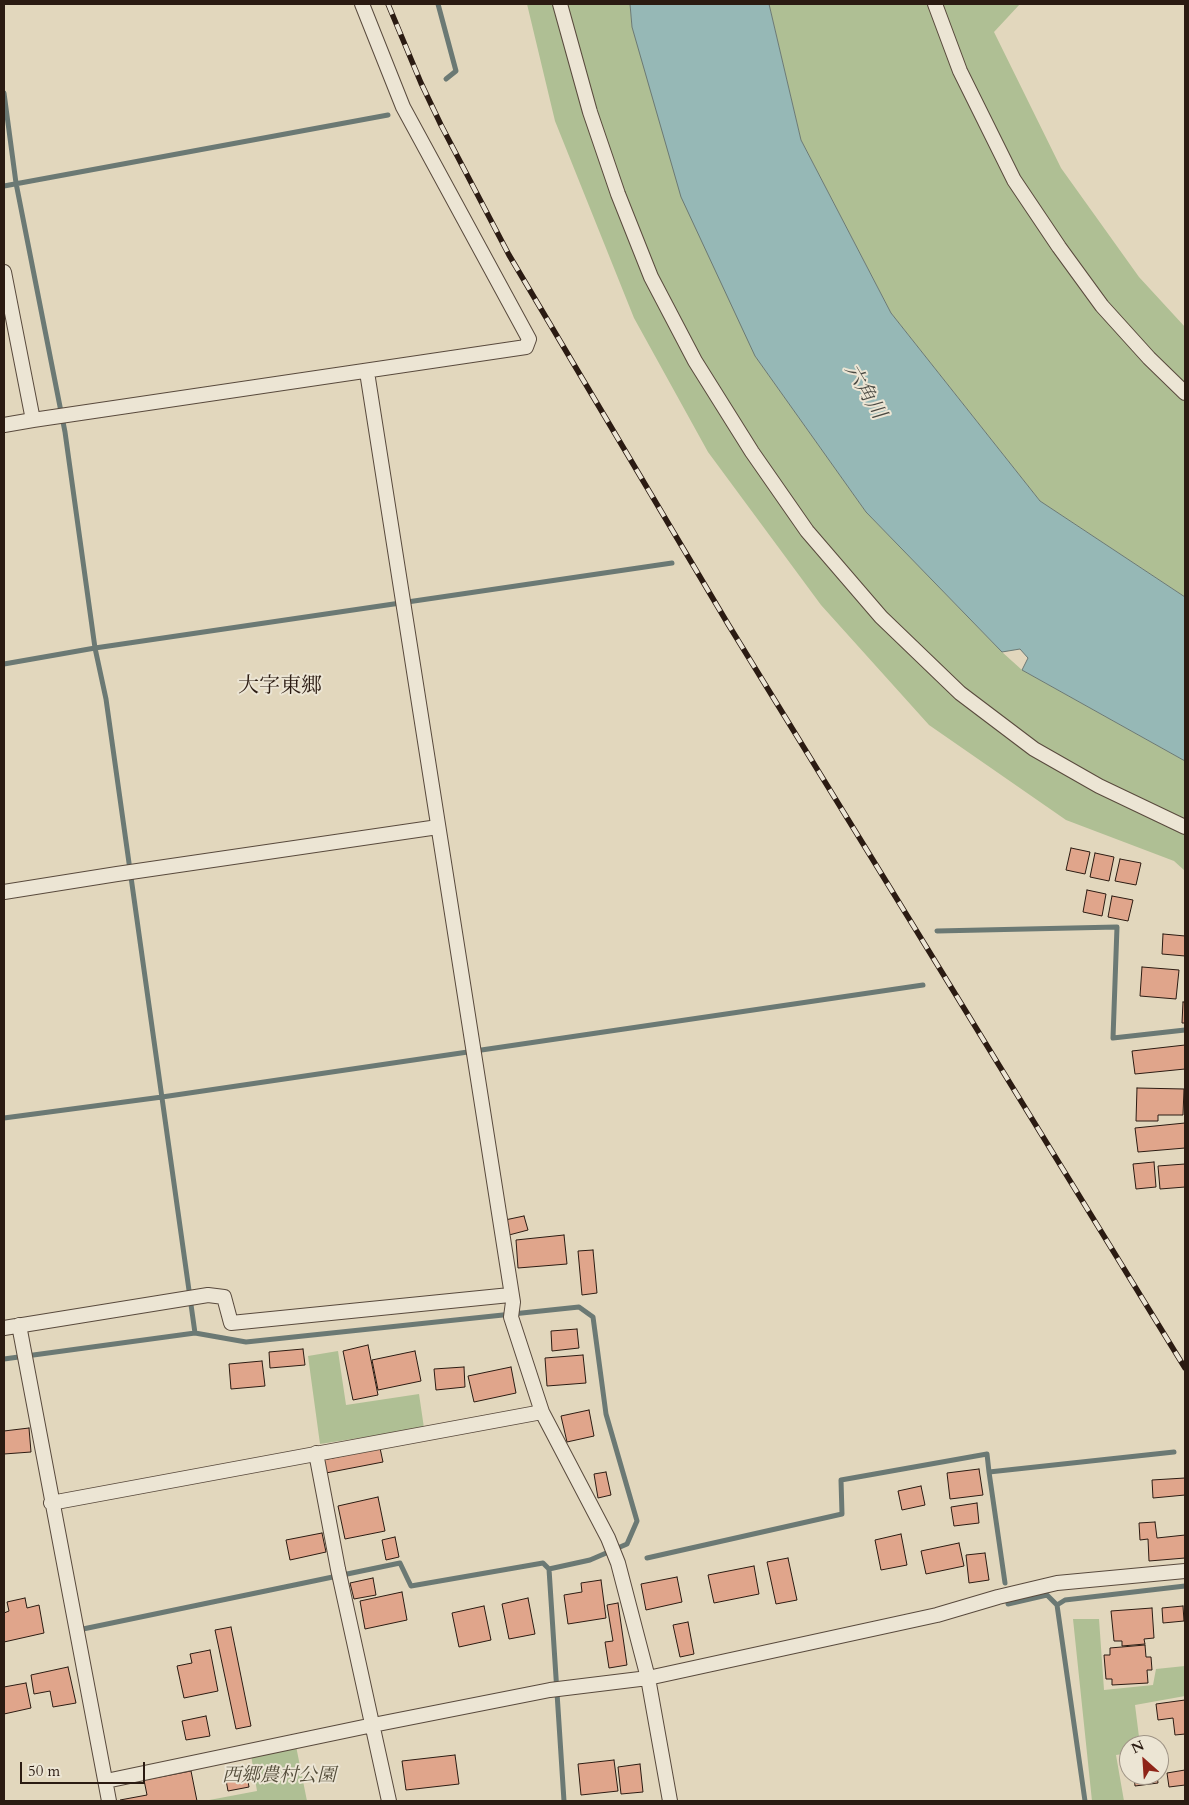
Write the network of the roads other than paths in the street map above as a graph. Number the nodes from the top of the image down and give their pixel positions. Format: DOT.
graph roads {
  1 [pos="362,4"];
  2 [pos="560,4"];
  3 [pos="935,4"];
  4 [pos="4,272"];
  5 [pos="367,372"];
  6 [pos="1185,393"];
  7 [pos="39,420"];
  8 [pos="4,425"];
  9 [pos="438,827"];
  10 [pos="1185,827"];
  11 [pos="4,892"];
  12 [pos="511,1299"];
  13 [pos="19,1324"];
  14 [pos="4,1328"];
  15 [pos="542,1412"];
  16 [pos="316,1453"];
  17 [pos="52,1503"];
  18 [pos="1185,1571"];
  19 [pos="648,1678"];
  20 [pos="373,1725"];
  21 [pos="106,1781"];
  22 [pos="109,1801"];
  23 [pos="389,1801"];
  24 [pos="670,1801"];
  1 -- 5 [label="street"];
  2 -- 10 [label="street"];
  3 -- 6 [label="street"];
  4 -- 7 [label="street"];
  5 -- 7 [label="street"];
  5 -- 9 [label="street"];
  7 -- 8 [label="street"];
  9 -- 11 [label="street"];
  9 -- 12 [label="street"];
  12 -- 13 [label="street"];
  12 -- 15 [label="street"];
  13 -- 14 [label="street"];
  13 -- 17 [label="street"];
  15 -- 16 [label="street"];
  15 -- 19 [label="street"];
  16 -- 17 [label="street"];
  16 -- 20 [label="street"];
  17 -- 21 [label="street"];
  18 -- 19 [label="street"];
  19 -- 20 [label="street"];
  19 -- 24 [label="street"];
  20 -- 21 [label="street"];
  20 -- 23 [label="street"];
  21 -- 22 [label="street"];
}
